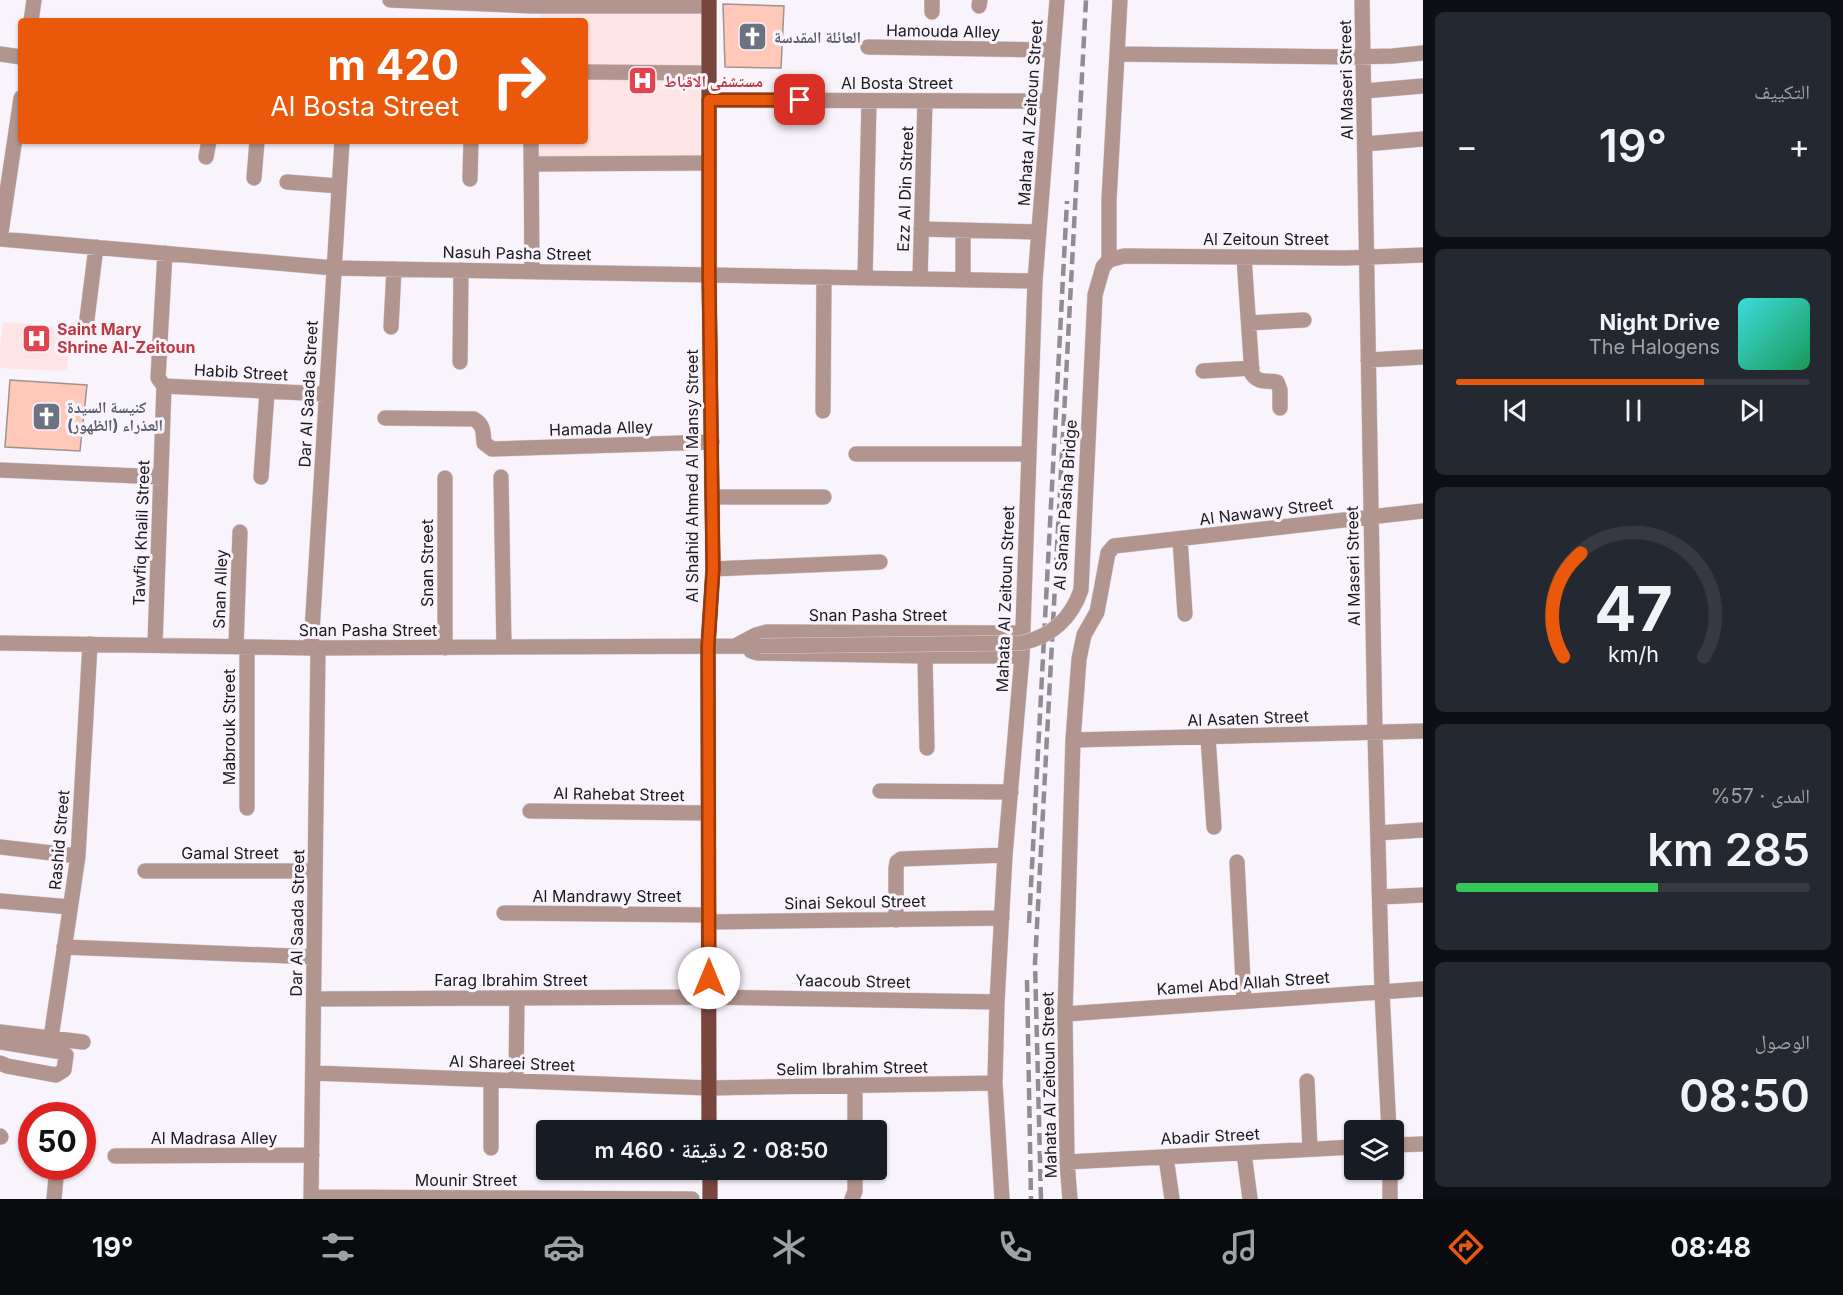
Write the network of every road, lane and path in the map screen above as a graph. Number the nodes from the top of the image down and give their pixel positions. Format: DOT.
graph roads {
  1 [pos="34,0"];
  2 [pos="390,0"];
  3 [pos="1057,0"];
  4 [pos="1120,0"];
  5 [pos="1362,0"];
  6 [pos="447,1"];
  7 [pos="709,3"];
  8 [pos="532,9"];
  9 [pos="31,18"];
  10 [pos="868,47"];
  11 [pos="1053,51"];
  12 [pos="1423,53"];
  13 [pos="0,54"];
  14 [pos="1118,54"];
  15 [pos="18,57"];
  16 [pos="1364,57"];
  17 [pos="588,72"];
  18 [pos="709,73"];
  19 [pos="1423,86"];
  20 [pos="1364,91"];
  21 [pos="709,100"];
  22 [pos="869,100"];
  23 [pos="925,101"];
  24 [pos="1049,101"];
  25 [pos="18,111"];
  26 [pos="1423,139"];
  27 [pos="209,144"];
  28 [pos="257,144"];
  29 [pos="342,144"];
  30 [pos="471,144"];
  31 [pos="531,144"];
  32 [pos="1365,144"];
  33 [pos="207,158"];
  34 [pos="709,163"];
  35 [pos="531,164"];
  36 [pos="5,166"];
  37 [pos="254,178"];
  38 [pos="470,179"];
  39 [pos="287,182"];
  40 [pos="339,186"];
  41 [pos="921,229"];
  42 [pos="963,230"];
  43 [pos="1039,232"];
  44 [pos="0,239"];
  45 [pos="96,247"];
  46 [pos="165,253"];
  47 [pos="1423,255"];
  48 [pos="1244,257"];
  49 [pos="1366,257"];
  50 [pos="1109,260"];
  51 [pos="334,268"];
  52 [pos="394,269"];
  53 [pos="461,270"];
  54 [pos="532,272"];
  55 [pos="709,275"];
  56 [pos="824,277"];
  57 [pos="865,278"];
  58 [pos="920,279"];
  59 [pos="963,280"];
  60 [pos="1035,281"];
  61 [pos="87,319"];
  62 [pos="1304,320"];
  63 [pos="1249,323"];
  64 [pos="391,327"];
  65 [pos="1423,357"];
  66 [pos="1368,360"];
  67 [pos="460,362"];
  68 [pos="1252,368"];
  69 [pos="1203,371"];
  70 [pos="161,382"];
  71 [pos="267,393"];
  72 [pos="326,394"];
  73 [pos="1280,408"];
  74 [pos="823,411"];
  75 [pos="385,418"];
  76 [pos="712,442"];
  77 [pos="856,454"];
  78 [pos="1028,454"];
  79 [pos="0,470"];
  80 [pos="161,477"];
  81 [pos="261,477"];
  82 [pos="501,477"];
  83 [pos="446,478"];
  84 [pos="712,497"];
  85 [pos="824,497"];
  86 [pos="1423,511"];
  87 [pos="1370,517"];
  88 [pos="240,532"];
  89 [pos="1180,539"];
  90 [pos="1113,546"];
  91 [pos="880,562"];
  92 [pos="713,569"];
  93 [pos="1185,614"];
  94 [pos="1023,633"];
  95 [pos="0,642"];
  96 [pos="90,644"];
  97 [pos="155,645"];
  98 [pos="737,645"];
  99 [pos="708,646"];
  100 [pos="760,646"];
  101 [pos="242,647"];
  102 [pos="504,647"];
  103 [pos="314,648"];
  104 [pos="445,648"];
  105 [pos="926,656"];
  106 [pos="1022,656"];
  107 [pos="1423,731"];
  108 [pos="1375,732"];
  109 [pos="1208,737"];
  110 [pos="1073,740"];
  111 [pos="927,748"];
  112 [pos="880,791"];
  113 [pos="1011,792"];
  114 [pos="247,807"];
  115 [pos="530,811"];
  116 [pos="708,813"];
  117 [pos="1214,827"];
  118 [pos="1423,830"];
  119 [pos="1378,833"];
  120 [pos="0,847"];
  121 [pos="1005,855"];
  122 [pos="78,856"];
  123 [pos="1237,862"];
  124 [pos="146,871"];
  125 [pos="315,871"];
  126 [pos="1423,895"];
  127 [pos="1380,897"];
  128 [pos="0,901"];
  129 [pos="70,907"];
  130 [pos="504,913"];
  131 [pos="709,918"];
  132 [pos="1002,918"];
  133 [pos="896,920"];
  134 [pos="64,947"];
  135 [pos="314,957"];
  136 [pos="1423,989"];
  137 [pos="1382,992"];
  138 [pos="709,997"];
  139 [pos="517,998"];
  140 [pos="314,999"];
  141 [pos="1244,1001"];
  142 [pos="997,1002"];
  143 [pos="1065,1014"];
  144 [pos="0,1032"];
  145 [pos="51,1038"];
  146 [pos="0,1042"];
  147 [pos="83,1042"];
  148 [pos="0,1063"];
  149 [pos="313,1073"];
  150 [pos="491,1080"];
  151 [pos="516,1081"];
  152 [pos="1307,1081"];
  153 [pos="995,1083"];
  154 [pos="855,1086"];
  155 [pos="709,1088"];
  156 [pos="710,1120"];
  157 [pos="855,1120"];
  158 [pos="1388,1120"];
  159 [pos="1423,1144"];
  160 [pos="1404,1145"];
  161 [pos="1344,1147"];
  162 [pos="491,1148"];
  163 [pos="1310,1149"];
  164 [pos="1244,1152"];
  165 [pos="312,1155"];
  166 [pos="115,1156"];
  167 [pos="1166,1156"];
  168 [pos="1067,1162"];
  169 [pos="56,1180"];
  170 [pos="710,1180"];
  171 [pos="855,1180"];
  172 [pos="1390,1180"];
  173 [pos="311,1198"];
  174 [pos="54,1199"];
  175 [pos="692,1199"];
  176 [pos="710,1199"];
  177 [pos="852,1199"];
  178 [pos="1002,1199"];
  179 [pos="1070,1199"];
  180 [pos="1172,1199"];
  181 [pos="1250,1199"];
  182 [pos="1390,1199"];
  1 -- 9 [label="street"];
  2 -- 6 [label="street"];
  3 -- 11 [label="street, Mahata Al Zeitoun Street"];
  4 -- 14 [label="street"];
  5 -- 16 [label="street, Al Maseri Street"];
  6 -- 8 [label="street"];
  7 -- 8 [label="street"];
  7 -- 18 [label="main road, Al Shahid Ahmed Al Mansy Street"];
  10 -- 11 [label="street, Hamouda Alley"];
  11 -- 24 [label="street, Mahata Al Zeitoun Street"];
  12 -- 16 [label="street"];
  13 -- 15 [label="street"];
  14 -- 16 [label="street"];
  14 -- 50 [label="street"];
  16 -- 20 [label="street, Al Maseri Street"];
  17 -- 18 [label="street"];
  18 -- 21 [label="main road, Al Shahid Ahmed Al Mansy Street"];
  19 -- 20 [label="street"];
  20 -- 32 [label="street, Al Maseri Street"];
  21 -- 22 [label="street, Al Bosta Street"];
  21 -- 34 [label="main road, Al Shahid Ahmed Al Mansy Street"];
  22 -- 23 [label="street, Al Bosta Street"];
  22 -- 57 [label="street"];
  23 -- 24 [label="street, Al Bosta Street"];
  23 -- 41 [label="street, Ezz Al Din Street"];
  24 -- 43 [label="street, Mahata Al Zeitoun Street"];
  25 -- 36 [label="street"];
  26 -- 32 [label="street"];
  27 -- 33 [label="street"];
  28 -- 37 [label="street"];
  29 -- 40 [label="street, Dar Al Saada Street"];
  30 -- 38 [label="street"];
  31 -- 35 [label="street"];
  32 -- 49 [label="street, Al Maseri Street"];
  34 -- 35 [label="street"];
  34 -- 55 [label="main road, Al Shahid Ahmed Al Mansy Street"];
  35 -- 54 [label="street"];
  36 -- 44 [label="street"];
  39 -- 40 [label="street"];
  40 -- 51 [label="street, Dar Al Saada Street"];
  41 -- 42 [label="street"];
  41 -- 58 [label="street, Ezz Al Din Street"];
  42 -- 43 [label="street"];
  42 -- 59 [label="street"];
  43 -- 60 [label="street, Mahata Al Zeitoun Street"];
  44 -- 45 [label="street, Nasuh Pasha Street"];
  45 -- 46 [label="street, Nasuh Pasha Street"];
  45 -- 61 [label="street"];
  46 -- 51 [label="street, Nasuh Pasha Street"];
  46 -- 70 [label="street, Tawfiq Khalil Street"];
  47 -- 49 [label="street, Al Zeitoun Street"];
  48 -- 49 [label="street, Al Zeitoun Street"];
  48 -- 50 [label="street, Al Zeitoun Street"];
  48 -- 63 [label="street"];
  49 -- 66 [label="street, Al Maseri Street"];
  50 -- 100 [label="street, Al Sanan Pasha Bridge, bridge"];
  51 -- 52 [label="street, Nasuh Pasha Street"];
  51 -- 72 [label="street, Dar Al Saada Street"];
  52 -- 53 [label="street, Nasuh Pasha Street"];
  52 -- 64 [label="street"];
  53 -- 54 [label="street, Nasuh Pasha Street"];
  53 -- 67 [label="street"];
  54 -- 55 [label="street, Nasuh Pasha Street"];
  55 -- 56 [label="street, Nasuh Pasha Street"];
  55 -- 76 [label="main road, Al Shahid Ahmed Al Mansy Street"];
  56 -- 57 [label="street, Nasuh Pasha Street"];
  56 -- 74 [label="street"];
  57 -- 58 [label="street, Nasuh Pasha Street"];
  58 -- 59 [label="street, Nasuh Pasha Street"];
  59 -- 60 [label="street, Nasuh Pasha Street"];
  60 -- 78 [label="street, Mahata Al Zeitoun Street"];
  62 -- 63 [label="street"];
  63 -- 68 [label="street"];
  65 -- 66 [label="street"];
  66 -- 87 [label="street, Al Maseri Street"];
  68 -- 69 [label="street"];
  68 -- 73 [label="street"];
  70 -- 71 [label="street, Habib Street"];
  70 -- 80 [label="street, Tawfiq Khalil Street"];
  71 -- 72 [label="street, Habib Street"];
  71 -- 81 [label="street"];
  72 -- 103 [label="street, Dar Al Saada Street"];
  75 -- 76 [label="street, Hamada Alley"];
  76 -- 84 [label="main road, Al Shahid Ahmed Al Mansy Street"];
  77 -- 78 [label="street"];
  78 -- 94 [label="street, Mahata Al Zeitoun Street"];
  79 -- 80 [label="street"];
  80 -- 97 [label="street, Tawfiq Khalil Street"];
  82 -- 102 [label="street"];
  83 -- 104 [label="street, Snan Street"];
  84 -- 85 [label="street"];
  84 -- 92 [label="main road, Al Shahid Ahmed Al Mansy Street"];
  86 -- 87 [label="street, Al Nawawy Street"];
  87 -- 89 [label="street, Al Nawawy Street"];
  87 -- 108 [label="street, Al Maseri Street"];
  88 -- 101 [label="street, Snan Alley"];
  89 -- 90 [label="street, Al Nawawy Street"];
  89 -- 93 [label="street"];
  90 -- 110 [label="street, Mahata Al Zeitoun Street"];
  91 -- 92 [label="street"];
  92 -- 99 [label="main road, Al Shahid Ahmed Al Mansy Street"];
  94 -- 98 [label="street, Snan Pasha Street"];
  94 -- 106 [label="street, Mahata Al Zeitoun Street"];
  95 -- 96 [label="street, Snan Pasha Street"];
  96 -- 97 [label="street, Snan Pasha Street"];
  96 -- 122 [label="street, Rashid Street"];
  97 -- 101 [label="street, Snan Pasha Street"];
  98 -- 99 [label="street, Snan Pasha Street"];
  98 -- 100 [label="street, Snan Pasha Street"];
  98 -- 105 [label="street, Snan Pasha Street"];
  99 -- 102 [label="street, Snan Pasha Street"];
  99 -- 116 [label="main road, Al Shahid Ahmed Al Mansy Street"];
  101 -- 103 [label="street, Snan Pasha Street"];
  101 -- 114 [label="street, Mabrouk Street"];
  102 -- 104 [label="street, Snan Pasha Street"];
  103 -- 104 [label="street, Snan Pasha Street"];
  103 -- 125 [label="street, Dar Al Saada Street"];
  105 -- 106 [label="street, Snan Pasha Street"];
  105 -- 111 [label="street"];
  106 -- 113 [label="street, Mahata Al Zeitoun Street"];
  107 -- 108 [label="street, Al Asaten Street"];
  108 -- 109 [label="street, Al Asaten Street"];
  108 -- 119 [label="street, Al Maseri Street"];
  109 -- 110 [label="street, Al Asaten Street"];
  109 -- 117 [label="street"];
  110 -- 143 [label="street, Mahata Al Zeitoun Street"];
  112 -- 113 [label="street"];
  113 -- 121 [label="street, Mahata Al Zeitoun Street"];
  115 -- 116 [label="street, Al Rahebat Street"];
  116 -- 131 [label="main road, Al Shahid Ahmed Al Mansy Street"];
  118 -- 119 [label="street"];
  119 -- 127 [label="street, Al Maseri Street"];
  120 -- 122 [label="street"];
  121 -- 132 [label="street, Mahata Al Zeitoun Street"];
  121 -- 133 [label="street"];
  122 -- 129 [label="street, Rashid Street"];
  123 -- 141 [label="street"];
  124 -- 125 [label="street, Gamal Street"];
  125 -- 135 [label="street, Dar Al Saada Street"];
  126 -- 127 [label="street"];
  127 -- 137 [label="street, Al Maseri Street"];
  128 -- 129 [label="street"];
  129 -- 134 [label="street, Rashid Street"];
  130 -- 131 [label="street, Al Mandrawy Street"];
  131 -- 133 [label="street, Sinai Sekoul Street"];
  131 -- 138 [label="main road, Al Shahid Ahmed Al Mansy Street"];
  132 -- 133 [label="street, Sinai Sekoul Street"];
  132 -- 142 [label="street, Mahata Al Zeitoun Street"];
  134 -- 135 [label="street"];
  134 -- 145 [label="street, Rashid Street"];
  135 -- 140 [label="street, Dar Al Saada Street"];
  136 -- 137 [label="street, Kamel Abd Allah Street"];
  137 -- 141 [label="street, Kamel Abd Allah Street"];
  137 -- 158 [label="street, Al Maseri Street"];
  138 -- 139 [label="street, Farag Ibrahim Street"];
  138 -- 142 [label="street, Yaacoub Street"];
  138 -- 155 [label="main road, Al Shahid Ahmed Al Mansy Street"];
  139 -- 140 [label="street, Farag Ibrahim Street"];
  139 -- 151 [label="street"];
  140 -- 149 [label="street, Dar Al Saada Street"];
  141 -- 143 [label="street, Kamel Abd Allah Street"];
  142 -- 153 [label="street, Mahata Al Zeitoun Street"];
  143 -- 168 [label="street, Mahata Al Zeitoun Street"];
  144 -- 145 [label="street"];
  145 -- 147 [label="street"];
  146 -- 148 [label="street"];
  149 -- 150 [label="street, Al Shareei Street"];
  149 -- 165 [label="street, Dar Al Saada Street"];
  150 -- 151 [label="street, Al Shareei Street"];
  150 -- 162 [label="street"];
  151 -- 155 [label="street, Al Shareei Street"];
  152 -- 163 [label="street"];
  153 -- 154 [label="street, Selim Ibrahim Street"];
  153 -- 178 [label="street, Mahata Al Zeitoun Street"];
  154 -- 155 [label="street, Selim Ibrahim Street"];
  154 -- 157 [label="street"];
  155 -- 156 [label="main road, Al Shahid Ahmed Al Mansy Street"];
  159 -- 160 [label="street"];
  161 -- 163 [label="street, Abadir Street"];
  163 -- 164 [label="street, Abadir Street"];
  164 -- 167 [label="street, Abadir Street"];
  164 -- 181 [label="street"];
  165 -- 166 [label="street, Al Madrasa Alley"];
  165 -- 173 [label="street, Dar Al Saada Street"];
  167 -- 168 [label="street, Abadir Street"];
  167 -- 180 [label="street"];
  168 -- 179 [label="street, Mahata Al Zeitoun Street"];
  169 -- 174 [label="street"];
  170 -- 176 [label="main road"];
  171 -- 177 [label="street"];
  172 -- 182 [label="street"];
  173 -- 175 [label="street, Mounir Street"];
}
